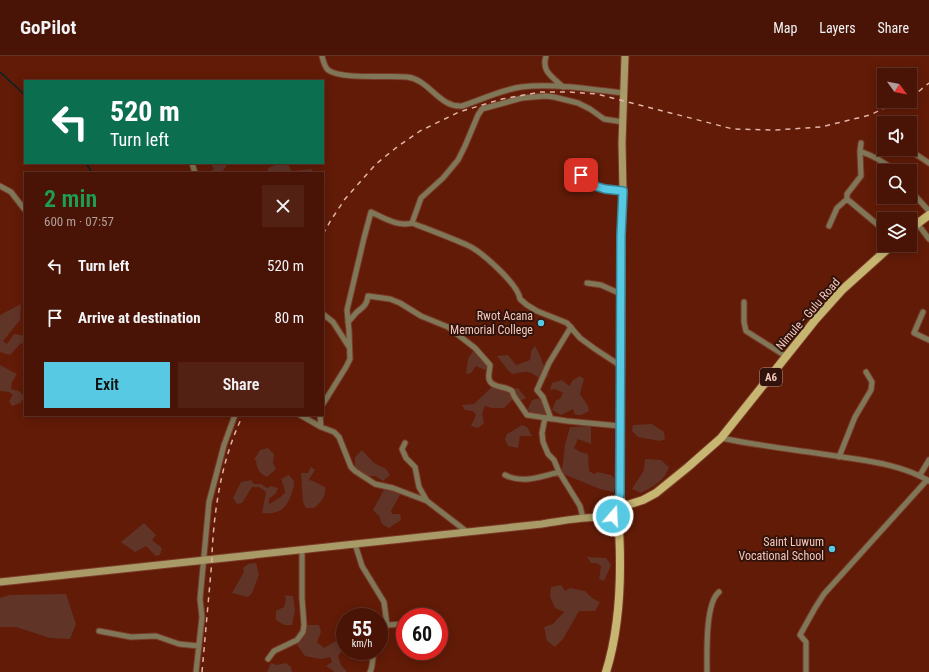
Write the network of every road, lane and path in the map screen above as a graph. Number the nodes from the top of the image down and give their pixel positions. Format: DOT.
graph roads {
  1 [pos="322,56"];
  2 [pos="546,56"];
  3 [pos="625,56"];
  4 [pos="563,88"];
  5 [pos="623,93"];
  6 [pos="623,122"];
  7 [pos="861,143"];
  8 [pos="860,151"];
  9 [pos="917,155"];
  10 [pos="929,163"];
  11 [pos="887,164"];
  12 [pos="579,169"];
  13 [pos="0,186"];
  14 [pos="623,191"];
  15 [pos="917,198"];
  16 [pos="847,199"];
  17 [pos="24,209"];
  18 [pos="929,211"];
  19 [pos="929,215"];
  20 [pos="412,223"];
  21 [pos="917,223"];
  22 [pos="877,224"];
  23 [pos="829,226"];
  24 [pos="929,239"];
  25 [pos="884,252"];
  26 [pos="587,283"];
  27 [pos="621,294"];
  28 [pos="744,302"];
  29 [pos="922,312"];
  30 [pos="324,315"];
  31 [pos="348,322"];
  32 [pos="571,327"];
  33 [pos="929,340"];
  34 [pos="350,348"];
  35 [pos="786,357"];
  36 [pos="621,366"];
  37 [pos="866,372"];
  38 [pos="324,402"];
  39 [pos="235,416"];
  40 [pos="302,416"];
  41 [pos="320,416"];
  42 [pos="548,418"];
  43 [pos="620,426"];
  44 [pos="321,427"];
  45 [pos="721,438"];
  46 [pos="405,443"];
  47 [pos="839,457"];
  48 [pos="929,460"];
  49 [pos="559,472"];
  50 [pos="505,474"];
  51 [pos="920,475"];
  52 [pos="928,480"];
  53 [pos="427,502"];
  54 [pos="620,513"];
  55 [pos="583,518"];
  56 [pos="466,531"];
  57 [pos="355,544"];
  58 [pos="302,550"];
  59 [pos="203,559"];
  60 [pos="0,582"];
  61 [pos="719,592"];
  62 [pos="385,608"];
  63 [pos="99,631"];
  64 [pos="199,646"];
  65 [pos="268,659"];
  66 [pos="373,660"];
  67 [pos="196,672"];
  68 [pos="370,672"];
  69 [pos="606,672"];
  70 [pos="706,672"];
  71 [pos="806,672"];
  1 -- 4 [label="street"];
  2 -- 4 [label="street"];
  3 -- 5 [label="street"];
  4 -- 5 [label="street"];
  5 -- 6 [label="street"];
  6 -- 14 [label="street"];
  6 -- 20 [label="street"];
  7 -- 8 [label="street"];
  8 -- 11 [label="street"];
  8 -- 16 [label="street"];
  9 -- 10 [label="street"];
  12 -- 14 [label="street"];
  13 -- 17 [label="street"];
  14 -- 27 [label="street"];
  15 -- 18 [label="street"];
  16 -- 22 [label="street"];
  16 -- 23 [label="street"];
  19 -- 21 [label="main road"];
  20 -- 31 [label="street"];
  20 -- 32 [label="street"];
  21 -- 24 [label="street"];
  25 -- 35 [label="main road, Nimule - Gulu Road / A6"];
  26 -- 27 [label="street"];
  27 -- 36 [label="street"];
  28 -- 35 [label="street"];
  29 -- 33 [label="street"];
  30 -- 34 [label="street"];
  31 -- 34 [label="street"];
  31 -- 42 [label="street"];
  32 -- 36 [label="street"];
  32 -- 42 [label="street"];
  34 -- 38 [label="street"];
  35 -- 45 [label="main road, Nimule - Gulu Road / A6"];
  36 -- 43 [label="street"];
  37 -- 47 [label="street"];
  39 -- 59 [label="street"];
  40 -- 44 [label="street"];
  41 -- 44 [label="street"];
  42 -- 43 [label="street"];
  42 -- 49 [label="street"];
  43 -- 54 [label="street"];
  44 -- 53 [label="street"];
  45 -- 47 [label="street"];
  45 -- 54 [label="main road, Nimule - Gulu Road / A6"];
  46 -- 53 [label="street"];
  47 -- 51 [label="street"];
  48 -- 51 [label="street"];
  49 -- 50 [label="street"];
  49 -- 55 [label="street"];
  51 -- 52 [label="street"];
  52 -- 71 [label="street"];
  53 -- 56 [label="street"];
  54 -- 55 [label="street"];
  54 -- 69 [label="main road"];
  55 -- 56 [label="street"];
  56 -- 57 [label="street"];
  57 -- 58 [label="street"];
  57 -- 62 [label="street"];
  58 -- 59 [label="street"];
  58 -- 65 [label="street"];
  59 -- 60 [label="street"];
  59 -- 64 [label="street"];
  61 -- 70 [label="street"];
  63 -- 64 [label="street"];
  64 -- 67 [label="street"];
  66 -- 68 [label="street"];
}
